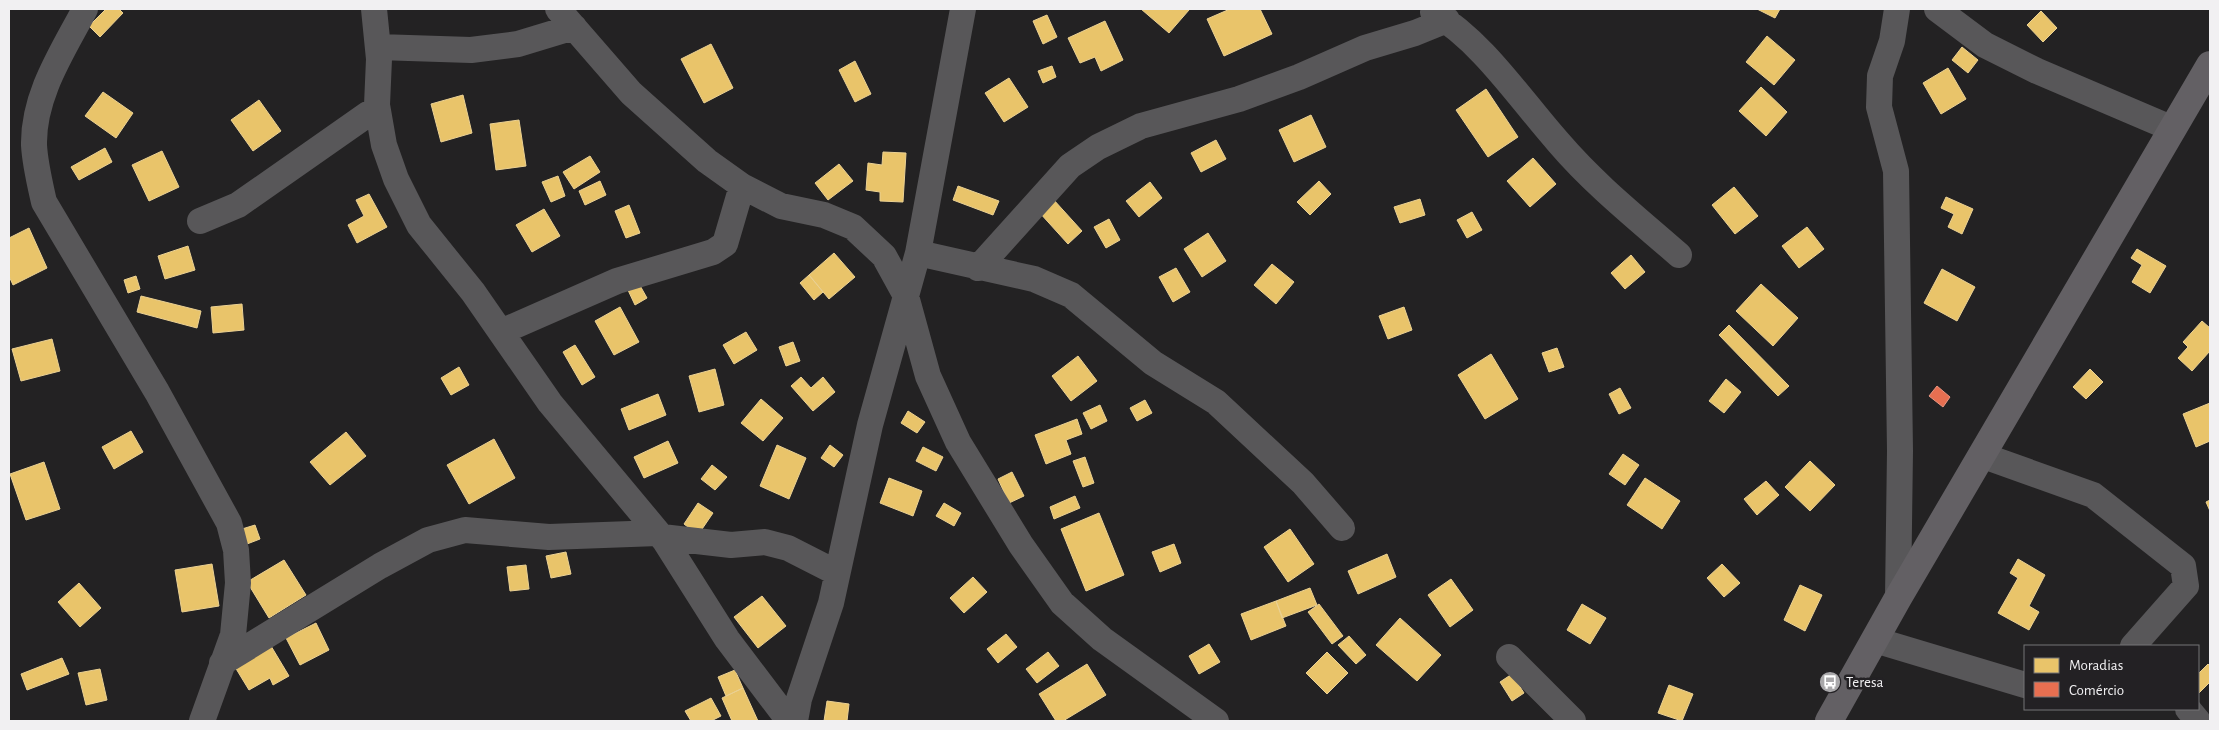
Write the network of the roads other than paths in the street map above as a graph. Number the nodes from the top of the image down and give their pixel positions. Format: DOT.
graph roads {
  1 [pos="85,9"];
  2 [pos="374,9"];
  3 [pos="963,9"];
  4 [pos="1897,9"];
  5 [pos="1937,9"];
  6 [pos="1437,14"];
  7 [pos="566,18"];
  8 [pos="378,46"];
  9 [pos="2210,65"];
  10 [pos="378,112"];
  11 [pos="2173,129"];
  12 [pos="742,186"];
  13 [pos="200,221"];
  14 [pos="918,254"];
  15 [pos="1680,254"];
  16 [pos="978,268"];
  17 [pos="906,296"];
  18 [pos="501,332"];
  19 [pos="1981,455"];
  20 [pos="1342,528"];
  21 [pos="660,535"];
  22 [pos="837,573"];
  23 [pos="1898,598"];
  24 [pos="1874,640"];
  25 [pos="2134,645"];
  26 [pos="1509,656"];
  27 [pos="222,663"];
  28 [pos="2024,685"];
  29 [pos="2189,710"];
  30 [pos="202,721"];
  31 [pos="789,721"];
  32 [pos="795,721"];
  33 [pos="1216,721"];
  34 [pos="1573,721"];
  35 [pos="1830,721"];
  36 [pos="2198,721"];
  1 -- 27 [label="street"];
  2 -- 8 [label="street"];
  3 -- 14 [label="street"];
  4 -- 23 [label="street"];
  5 -- 11 [label="street"];
  6 -- 15 [label="street"];
  6 -- 16 [label="street"];
  7 -- 8 [label="street"];
  7 -- 12 [label="street"];
  8 -- 10 [label="street"];
  9 -- 11 [label="street"];
  10 -- 13 [label="street"];
  10 -- 18 [label="street"];
  11 -- 19 [label="street"];
  12 -- 17 [label="street"];
  12 -- 18 [label="street"];
  14 -- 16 [label="street"];
  14 -- 17 [label="street"];
  16 -- 20 [label="street"];
  17 -- 22 [label="street"];
  17 -- 33 [label="street"];
  18 -- 21 [label="street"];
  19 -- 23 [label="street"];
  19 -- 25 [label="street"];
  21 -- 22 [label="street"];
  21 -- 27 [label="street"];
  21 -- 31 [label="street"];
  22 -- 32 [label="street"];
  23 -- 24 [label="street"];
  24 -- 28 [label="street"];
  24 -- 35 [label="street"];
  26 -- 34 [label="street"];
  27 -- 30 [label="street"];
  29 -- 36 [label="street"];
}
